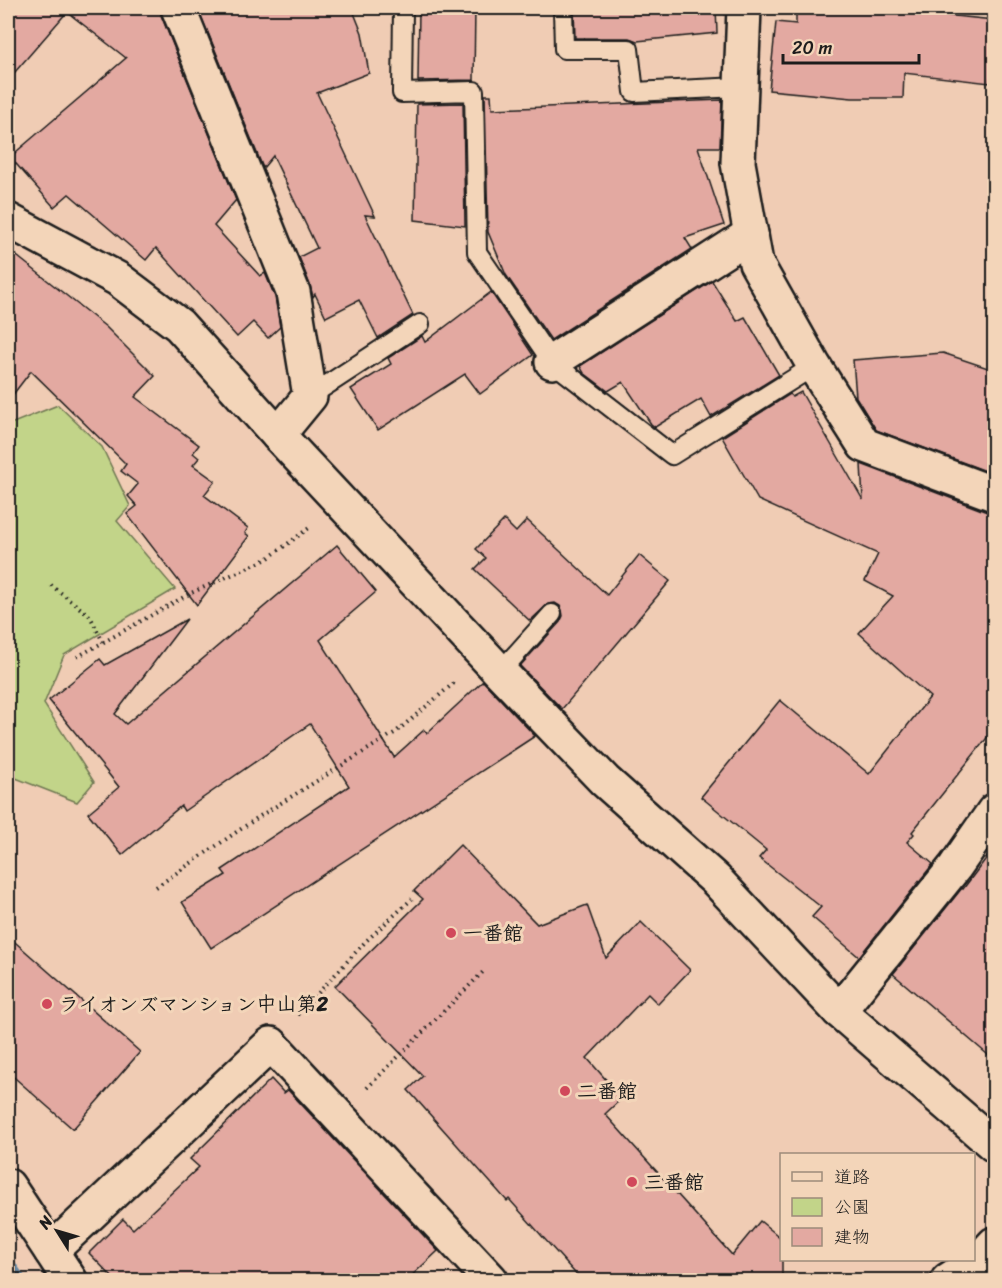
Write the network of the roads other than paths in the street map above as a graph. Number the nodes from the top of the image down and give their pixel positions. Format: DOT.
graph roads {
  1 [pos="178,8"];
  2 [pos="403,8"];
  3 [pos="563,8"];
  4 [pos="744,8"];
  5 [pos="740,87"];
  6 [pos="8,220"];
  7 [pos="751,234"];
  8 [pos="420,324"];
  9 [pos="552,362"];
  10 [pos="814,366"];
  11 [pos="310,396"];
  12 [pos="278,435"];
  13 [pos="994,494"];
  14 [pos="552,614"];
  15 [pos="492,664"];
  16 [pos="994,811"];
  17 [pos="839,1011"];
  18 [pos="994,1145"];
  19 [pos="8,1186"];
  20 [pos="994,1244"];
  21 [pos="51,1251"];
  22 [pos="70,1281"];
  23 [pos="491,1281"];
  24 [pos="948,1281"];
  1 -- 11 [label="street"];
  2 -- 9 [label="lane"];
  3 -- 5 [label="lane"];
  4 -- 5 [label="street"];
  5 -- 7 [label="street"];
  6 -- 12 [label="street"];
  7 -- 9 [label="street"];
  7 -- 10 [label="street"];
  8 -- 11 [label="lane"];
  9 -- 10 [label="lane"];
  10 -- 13 [label="street"];
  11 -- 12 [label="street"];
  12 -- 15 [label="street"];
  14 -- 15 [label="lane"];
  15 -- 17 [label="street"];
  16 -- 17 [label="street"];
  17 -- 18 [label="street"];
  19 -- 21 [label="street"];
  20 -- 24 [label="street"];
  21 -- 22 [label="street"];
  21 -- 23 [label="street"];
}
